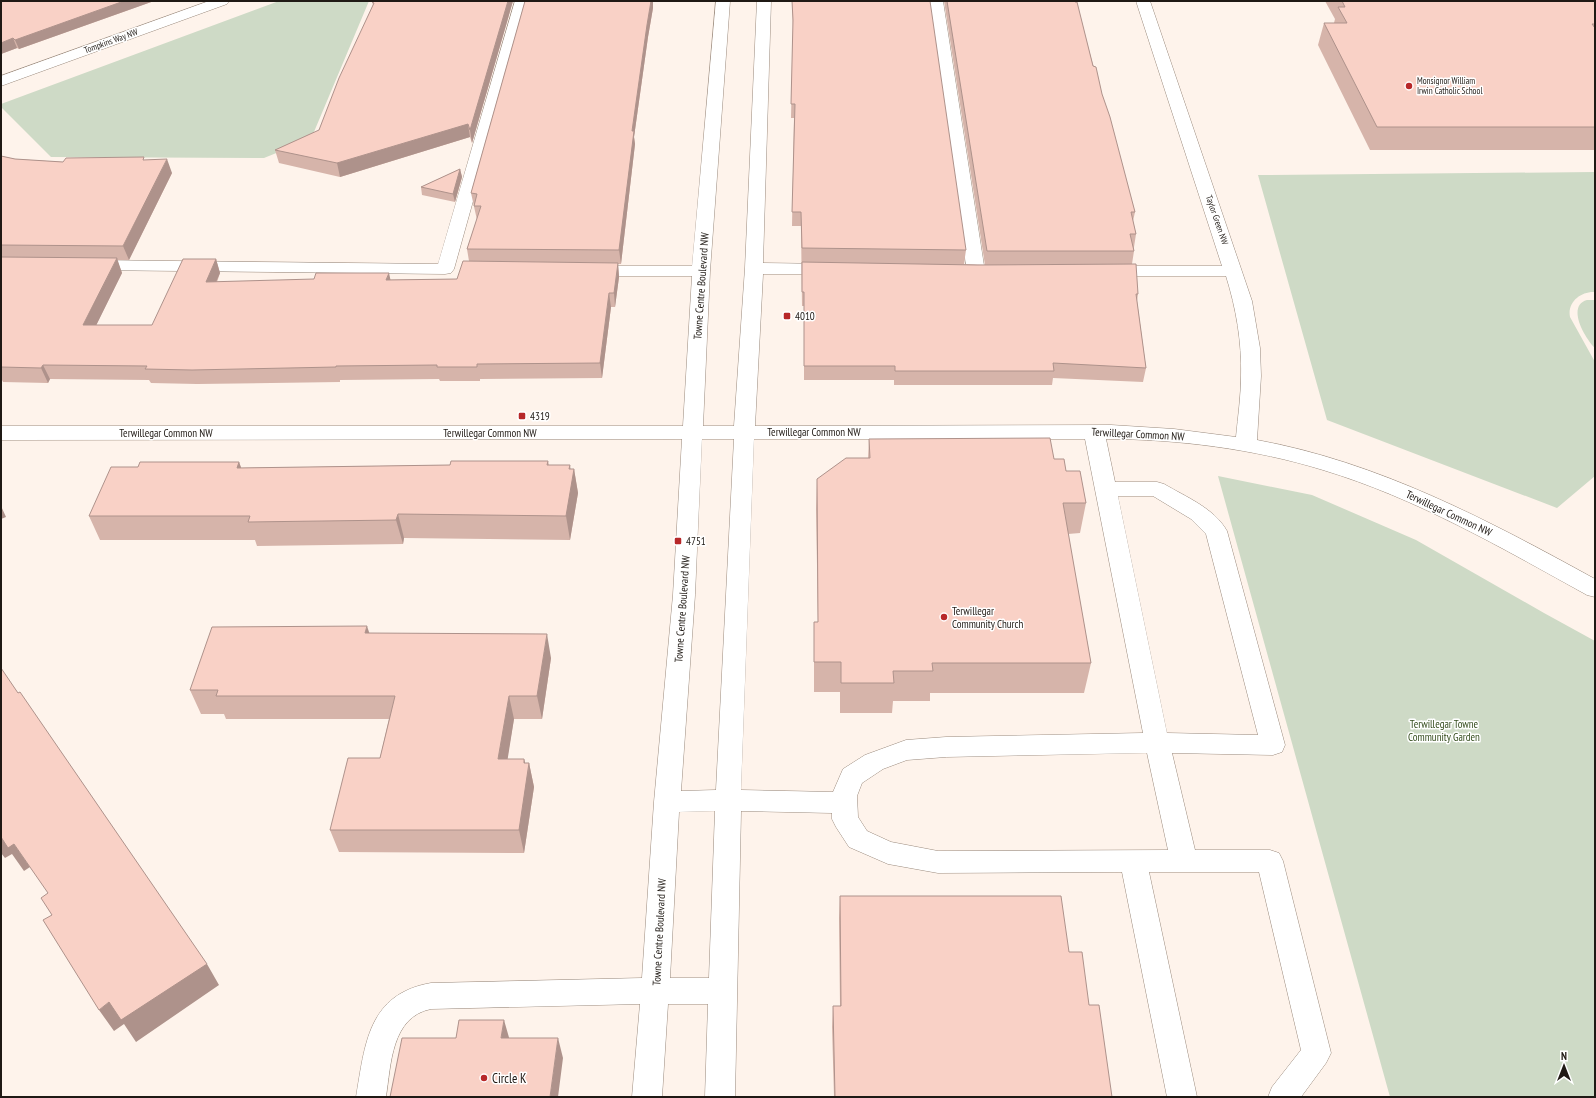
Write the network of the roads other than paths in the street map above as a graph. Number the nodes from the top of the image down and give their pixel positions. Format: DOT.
graph roads {
  1 [pos="222,1"];
  2 [pos="522,1"];
  3 [pos="723,1"];
  4 [pos="764,1"];
  5 [pos="936,1"];
  6 [pos="1143,1"];
  7 [pos="1,81"];
  8 [pos="72,265"];
  9 [pos="754,268"];
  10 [pos="572,270"];
  11 [pos="849,270"];
  12 [pos="701,271"];
  13 [pos="1093,271"];
  14 [pos="1234,271"];
  15 [pos="976,272"];
  16 [pos="1094,432"];
  17 [pos="1,433"];
  18 [pos="693,433"];
  19 [pos="744,433"];
  20 [pos="1246,446"];
  21 [pos="1106,489"];
  22 [pos="1595,590"];
  23 [pos="1157,743"];
  24 [pos="728,800"];
  25 [pos="667,802"];
  26 [pos="844,804"];
  27 [pos="1133,861"];
  28 [pos="1184,861"];
  29 [pos="655,990"];
  30 [pos="723,991"];
  31 [pos="371,1097"];
  32 [pos="647,1097"];
  33 [pos="720,1097"];
  34 [pos="1182,1097"];
  35 [pos="1283,1097"];
  1 -- 7 [label="street, Tompkins Way NW"];
  2 -- 8 [label="street"];
  3 -- 12 [label="street, Towne Centre Boulevard NW"];
  4 -- 9 [label="street"];
  5 -- 15 [label="street"];
  6 -- 14 [label="street, Taylor Green NW"];
  9 -- 11 [label="street"];
  9 -- 19 [label="street"];
  10 -- 12 [label="street"];
  12 -- 18 [label="street, Towne Centre Boulevard NW"];
  13 -- 14 [label="street"];
  14 -- 20 [label="street, Taylor Green NW"];
  16 -- 19 [label="street, Terwillegar Common NW"];
  16 -- 20 [label="street, Terwillegar Common NW"];
  16 -- 21 [label="street"];
  17 -- 18 [label="street, Terwillegar Common NW"];
  18 -- 19 [label="street, Terwillegar Common NW"];
  18 -- 25 [label="street, Towne Centre Boulevard NW"];
  19 -- 24 [label="street"];
  20 -- 22 [label="street, Terwillegar Common NW"];
  21 -- 23 [label="street"];
  21 -- 23 [label="street"];
  23 -- 26 [label="street"];
  23 -- 28 [label="street"];
  24 -- 25 [label="street"];
  24 -- 26 [label="street"];
  24 -- 30 [label="street"];
  25 -- 29 [label="street, Towne Centre Boulevard NW"];
  26 -- 27 [label="street"];
  27 -- 28 [label="street"];
  27 -- 34 [label="street"];
  28 -- 35 [label="street"];
  29 -- 30 [label="street"];
  29 -- 31 [label="street"];
  29 -- 32 [label="street, Towne Centre Boulevard NW"];
  30 -- 33 [label="street"];
}
